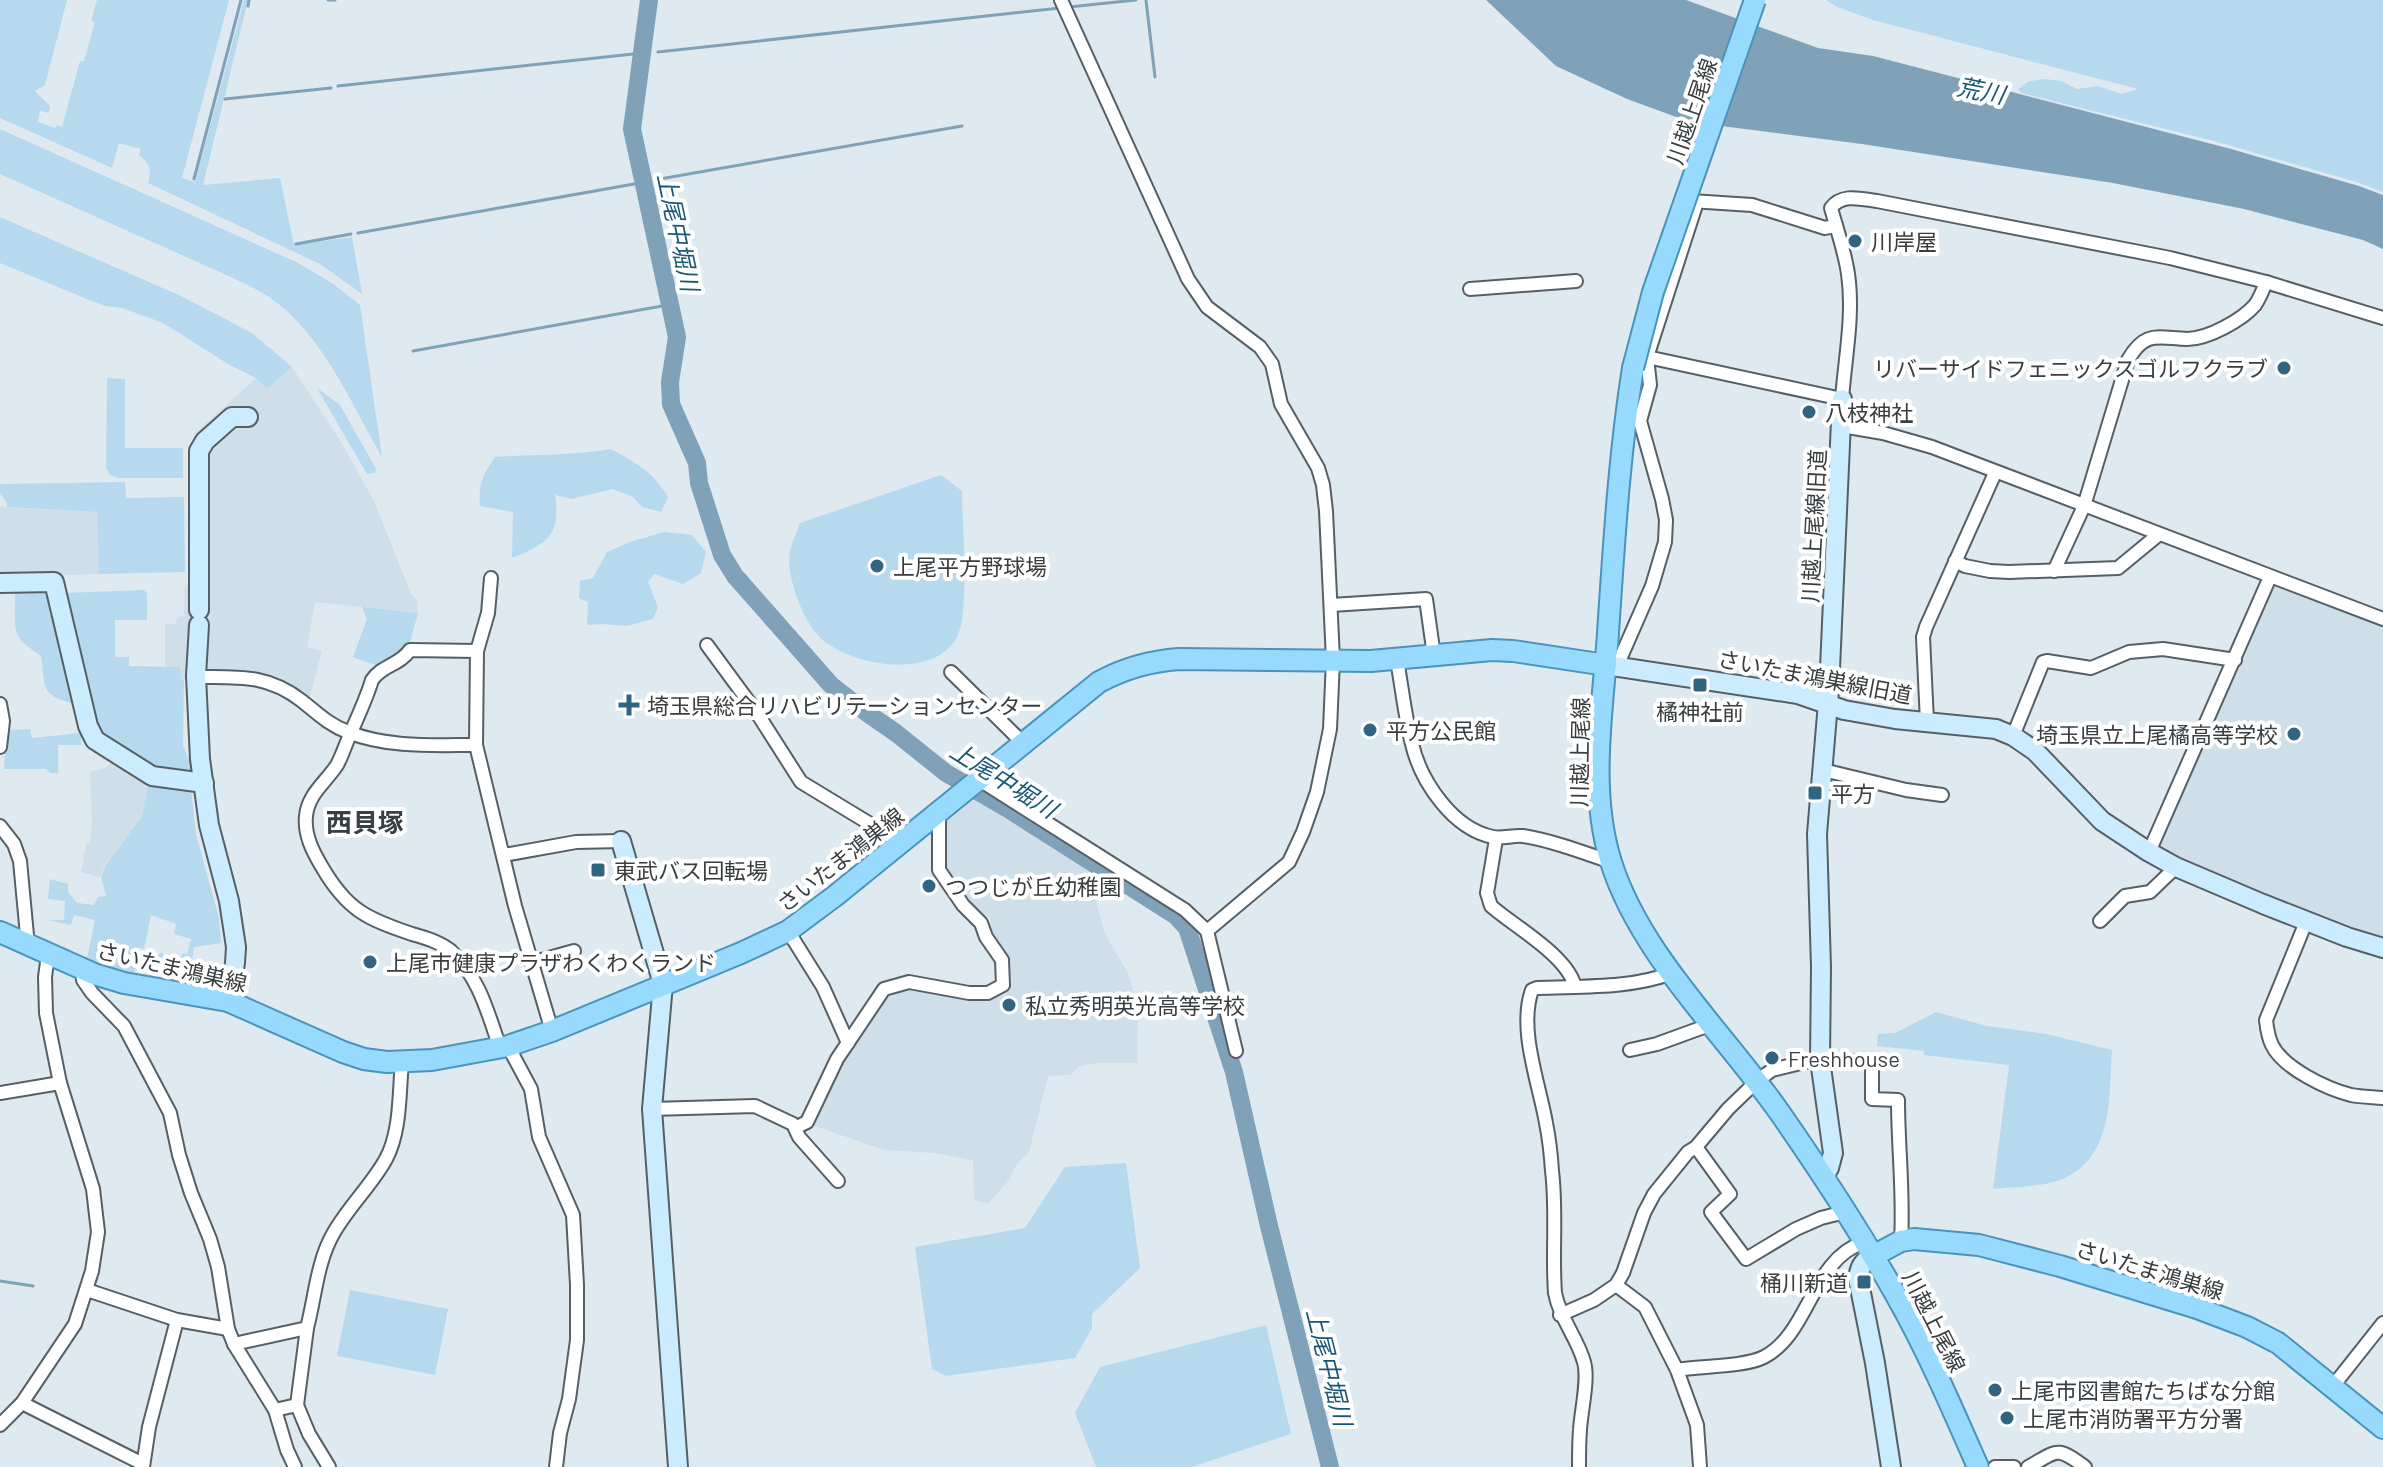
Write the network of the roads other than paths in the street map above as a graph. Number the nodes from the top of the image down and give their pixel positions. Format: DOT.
graph roads {
  1 [pos="1061,0"];
  2 [pos="1755,0"];
  3 [pos="1676,199"];
  4 [pos="1697,202"];
  5 [pos="1836,226"];
  6 [pos="1576,281"];
  7 [pos="2266,282"];
  8 [pos="1470,289"];
  9 [pos="2383,318"];
  10 [pos="1640,362"];
  11 [pos="1842,399"];
  12 [pos="248,417"];
  13 [pos="1842,426"];
  14 [pos="1995,473"];
  15 [pos="2084,506"];
  16 [pos="2158,535"];
  17 [pos="1955,561"];
  18 [pos="2054,571"];
  19 [pos="2270,577"];
  20 [pos="491,578"];
  21 [pos="0,583"];
  22 [pos="1331,605"];
  23 [pos="2383,619"];
  24 [pos="707,645"];
  25 [pos="477,651"];
  26 [pos="1434,656"];
  27 [pos="1333,660"];
  28 [pos="1397,660"];
  29 [pos="2235,660"];
  30 [pos="1612,665"];
  31 [pos="951,672"];
  32 [pos="196,677"];
  33 [pos="0,704"];
  34 [pos="1828,705"];
  35 [pos="1927,722"];
  36 [pos="350,734"];
  37 [pos="2013,736"];
  38 [pos="1023,743"];
  39 [pos="476,745"];
  40 [pos="0,747"];
  41 [pos="1823,770"];
  42 [pos="204,783"];
  43 [pos="971,784"];
  44 [pos="1942,795"];
  45 [pos="939,810"];
  46 [pos="0,826"];
  47 [pos="1496,839"];
  48 [pos="621,841"];
  49 [pos="900,842"];
  50 [pos="2149,852"];
  51 [pos="504,855"];
  52 [pos="1611,862"];
  53 [pos="2176,867"];
  54 [pos="2100,921"];
  55 [pos="2306,922"];
  56 [pos="788,931"];
  57 [pos="1207,931"];
  58 [pos="0,932"];
  59 [pos="28,946"];
  60 [pos="2383,948"];
  61 [pos="574,951"];
  62 [pos="48,955"];
  63 [pos="531,963"];
  64 [pos="82,970"];
  65 [pos="1672,973"];
  66 [pos="663,984"];
  67 [pos="1575,987"];
  68 [pos="228,1001"];
  69 [pos="1712,1024"];
  70 [pos="552,1031"];
  71 [pos="848,1043"];
  72 [pos="504,1047"];
  73 [pos="1630,1050"];
  74 [pos="1236,1051"];
  75 [pos="1820,1060"];
  76 [pos="402,1062"];
  77 [pos="1757,1081"];
  78 [pos="60,1083"];
  79 [pos="0,1093"];
  80 [pos="2383,1098"];
  81 [pos="652,1109"];
  82 [pos="795,1128"];
  83 [pos="1696,1147"];
  84 [pos="1823,1177"];
  85 [pos="838,1181"];
  86 [pos="1845,1212"];
  87 [pos="1901,1241"];
  88 [pos="1869,1249"];
  89 [pos="1616,1285"];
  90 [pos="87,1290"];
  91 [pos="1560,1315"];
  92 [pos="177,1320"];
  93 [pos="2383,1323"];
  94 [pos="307,1328"];
  95 [pos="228,1329"];
  96 [pos="234,1344"];
  97 [pos="1677,1370"];
  98 [pos="2335,1388"];
  99 [pos="22,1403"];
  100 [pos="297,1405"];
  101 [pos="275,1410"];
  102 [pos="0,1425"];
  103 [pos="2383,1428"];
  104 [pos="143,1465"];
  105 [pos="295,1467"];
  106 [pos="329,1467"];
  107 [pos="556,1467"];
  108 [pos="678,1467"];
  109 [pos="1579,1467"];
  110 [pos="1700,1467"];
  111 [pos="1891,1467"];
  112 [pos="1978,1467"];
  113 [pos="1995,1467"];
  114 [pos="2014,1467"];
  115 [pos="2028,1467"];
  116 [pos="2085,1467"];
  1 -- 22 [label="street"];
  2 -- 10 [label="main road, 川越上尾線, bridge"];
  3 -- 4 [label="street"];
  4 -- 5 [label="street"];
  4 -- 10 [label="street"];
  5 -- 7 [label="street, 川越上尾線旧道"];
  5 -- 11 [label="street, 川越上尾線旧道"];
  6 -- 8 [label="street"];
  7 -- 9 [label="street"];
  7 -- 15 [label="street"];
  10 -- 11 [label="street"];
  10 -- 30 [label="main road, 川越上尾線"];
  10 -- 30 [label="street"];
  11 -- 13 [label="street, 川越上尾線旧道"];
  12 -- 32 [label="street"];
  13 -- 14 [label="street"];
  13 -- 34 [label="street, 川越上尾線旧道"];
  14 -- 15 [label="street"];
  14 -- 17 [label="street"];
  15 -- 16 [label="street"];
  15 -- 18 [label="street"];
  16 -- 18 [label="street"];
  16 -- 19 [label="street"];
  17 -- 18 [label="street"];
  17 -- 35 [label="street"];
  19 -- 23 [label="street"];
  19 -- 29 [label="street"];
  20 -- 25 [label="street"];
  21 -- 42 [label="street"];
  22 -- 26 [label="street"];
  22 -- 27 [label="street"];
  24 -- 49 [label="street"];
  25 -- 36 [label="street"];
  25 -- 39 [label="street"];
  26 -- 28 [label="main road, さいたま鴻巣線"];
  26 -- 30 [label="main road, さいたま鴻巣線"];
  27 -- 28 [label="main road, さいたま鴻巣線"];
  27 -- 38 [label="main road, さいたま鴻巣線"];
  27 -- 57 [label="street"];
  28 -- 47 [label="street"];
  29 -- 37 [label="street"];
  29 -- 50 [label="street"];
  30 -- 34 [label="street, さいたま鴻巣線旧道"];
  30 -- 52 [label="main road, 川越上尾線"];
  31 -- 38 [label="street"];
  32 -- 36 [label="street"];
  32 -- 42 [label="street"];
  33 -- 40 [label="street"];
  34 -- 35 [label="street, さいたま鴻巣線旧道"];
  34 -- 41 [label="street, 川越上尾線旧道"];
  35 -- 37 [label="street, さいたま鴻巣線旧道"];
  36 -- 39 [label="street"];
  36 -- 72 [label="street"];
  37 -- 50 [label="street, さいたま鴻巣線旧道"];
  38 -- 43 [label="main road, さいたま鴻巣線"];
  39 -- 51 [label="street"];
  41 -- 44 [label="street"];
  41 -- 75 [label="street, 川越上尾線旧道"];
  42 -- 68 [label="street"];
  43 -- 45 [label="main road, さいたま鴻巣線"];
  43 -- 57 [label="street"];
  45 -- 49 [label="main road, さいたま鴻巣線"];
  45 -- 71 [label="street"];
  46 -- 59 [label="street"];
  47 -- 52 [label="street"];
  47 -- 67 [label="street"];
  48 -- 51 [label="street"];
  48 -- 66 [label="street"];
  49 -- 56 [label="main road, さいたま鴻巣線"];
  50 -- 53 [label="street, さいたま鴻巣線旧道"];
  51 -- 63 [label="street"];
  52 -- 65 [label="main road, 川越上尾線"];
  53 -- 54 [label="street"];
  53 -- 55 [label="street, さいたま鴻巣線旧道"];
  55 -- 60 [label="street, さいたま鴻巣線旧道"];
  55 -- 80 [label="street"];
  56 -- 66 [label="main road, さいたま鴻巣線"];
  56 -- 71 [label="street"];
  57 -- 74 [label="street"];
  58 -- 59 [label="main road, さいたま鴻巣線"];
  59 -- 62 [label="main road, さいたま鴻巣線"];
  61 -- 63 [label="street"];
  62 -- 64 [label="main road, さいたま鴻巣線"];
  62 -- 78 [label="street"];
  63 -- 70 [label="street"];
  64 -- 68 [label="main road, さいたま鴻巣線"];
  64 -- 95 [label="street"];
  65 -- 67 [label="street"];
  65 -- 69 [label="main road, 川越上尾線"];
  66 -- 70 [label="main road, さいたま鴻巣線"];
  66 -- 81 [label="street"];
  67 -- 91 [label="street"];
  68 -- 76 [label="main road, さいたま鴻巣線"];
  69 -- 73 [label="street"];
  69 -- 77 [label="main road, 川越上尾線"];
  70 -- 72 [label="main road, さいたま鴻巣線"];
  71 -- 82 [label="street"];
  72 -- 76 [label="main road, さいたま鴻巣線"];
  72 -- 107 [label="street"];
  75 -- 77 [label="street"];
  75 -- 84 [label="street"];
  75 -- 87 [label="street"];
  76 -- 94 [label="street"];
  77 -- 83 [label="street"];
  77 -- 84 [label="main road, 川越上尾線"];
  78 -- 79 [label="street"];
  78 -- 90 [label="street"];
  81 -- 82 [label="street"];
  81 -- 108 [label="street"];
  82 -- 85 [label="street"];
  83 -- 86 [label="street"];
  83 -- 89 [label="street"];
  84 -- 86 [label="main road, 川越上尾線"];
  86 -- 88 [label="main road, 川越上尾線"];
  87 -- 88 [label="main road, さいたま鴻巣線"];
  87 -- 98 [label="main road, さいたま鴻巣線"];
  88 -- 97 [label="street"];
  88 -- 111 [label="street"];
  88 -- 112 [label="main road, 川越上尾線"];
  89 -- 91 [label="street"];
  89 -- 97 [label="street"];
  90 -- 92 [label="street"];
  90 -- 99 [label="street"];
  91 -- 109 [label="street"];
  92 -- 95 [label="street"];
  92 -- 104 [label="street"];
  93 -- 98 [label="street"];
  94 -- 96 [label="street"];
  94 -- 100 [label="street"];
  95 -- 96 [label="street"];
  96 -- 101 [label="street"];
  97 -- 110 [label="street"];
  98 -- 103 [label="main road, さいたま鴻巣線"];
  99 -- 102 [label="street"];
  99 -- 104 [label="street"];
  100 -- 101 [label="street"];
  100 -- 106 [label="street"];
  101 -- 105 [label="street"];
  113 -- 114 [label="street"];
  115 -- 116 [label="street"];
}
